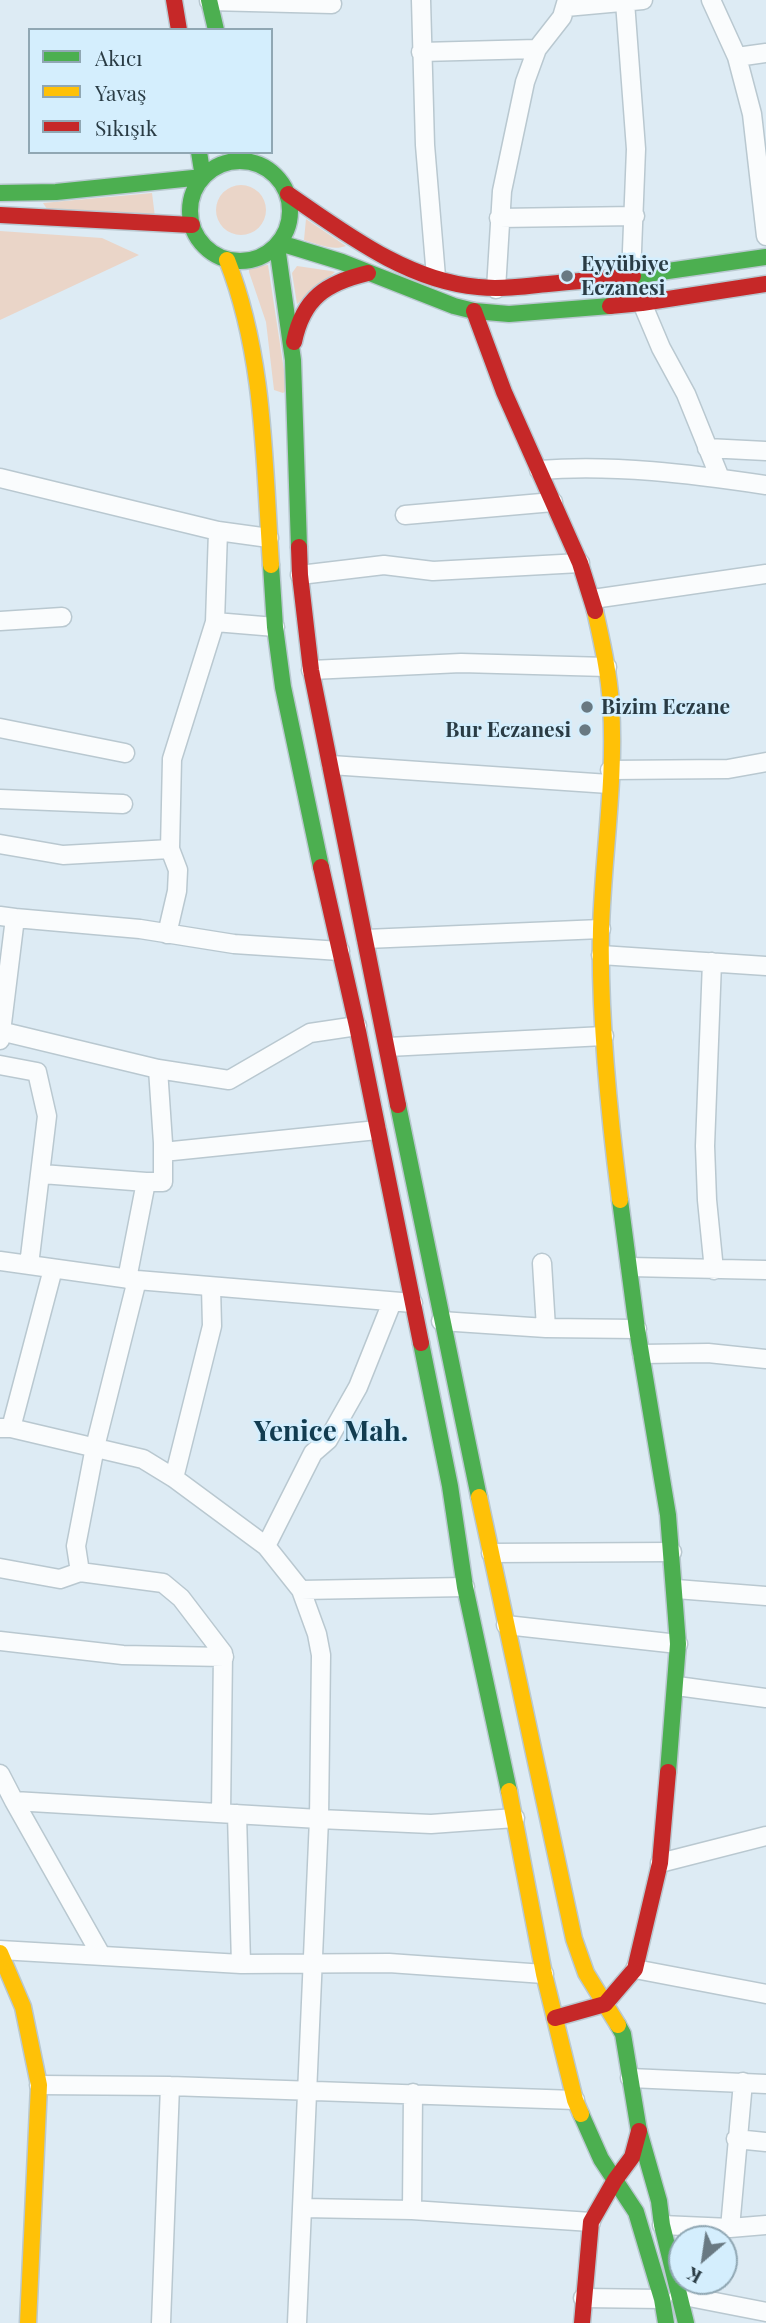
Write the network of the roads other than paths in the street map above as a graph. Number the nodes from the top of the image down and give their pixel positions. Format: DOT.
graph roads {
  1 [pos="174,0"];
  2 [pos="421,0"];
  3 [pos="710,0"];
  4 [pos="209,1"];
  5 [pos="634,1"];
  6 [pos="332,4"];
  7 [pos="566,4"];
  8 [pos="180,28"];
  9 [pos="216,28"];
  10 [pos="537,49"];
  11 [pos="421,52"];
  12 [pos="766,52"];
  13 [pos="737,57"];
  14 [pos="199,154"];
  15 [pos="248,157"];
  16 [pos="203,177"];
  17 [pos="0,193"];
  18 [pos="288,194"];
  19 [pos="0,215"];
  20 [pos="635,216"];
  21 [pos="499,218"];
  22 [pos="191,225"];
  23 [pos="766,236"];
  24 [pos="279,244"];
  25 [pos="766,257"];
  26 [pos="227,260"];
  27 [pos="368,273"];
  28 [pos="631,276"];
  29 [pos="436,277"];
  30 [pos="766,284"];
  31 [pos="496,289"];
  32 [pos="642,303"];
  33 [pos="474,311"];
  34 [pos="293,360"];
  35 [pos="707,448"];
  36 [pos="766,451"];
  37 [pos="539,470"];
  38 [pos="0,478"];
  39 [pos="720,478"];
  40 [pos="766,485"];
  41 [pos="553,502"];
  42 [pos="405,515"];
  43 [pos="218,531"];
  44 [pos="269,538"];
  45 [pos="580,563"];
  46 [pos="766,574"];
  47 [pos="300,575"];
  48 [pos="593,599"];
  49 [pos="62,617"];
  50 [pos="0,621"];
  51 [pos="215,622"];
  52 [pos="275,627"];
  53 [pos="607,667"];
  54 [pos="311,670"];
  55 [pos="0,728"];
  56 [pos="125,753"];
  57 [pos="766,762"];
  58 [pos="331,765"];
  59 [pos="610,777"];
  60 [pos="0,800"];
  61 [pos="123,804"];
  62 [pos="0,844"];
  63 [pos="170,849"];
  64 [pos="8,917"];
  65 [pos="601,929"];
  66 [pos="167,934"];
  67 [pos="366,939"];
  68 [pos="340,951"];
  69 [pos="601,955"];
  70 [pos="712,962"];
  71 [pos="766,966"];
  72 [pos="357,1026"];
  73 [pos="1,1034"];
  74 [pos="604,1036"];
  75 [pos="388,1047"];
  76 [pos="0,1065"];
  77 [pos="158,1069"];
  78 [pos="377,1130"];
  79 [pos="163,1152"];
  80 [pos="41,1174"];
  81 [pos="146,1182"];
  82 [pos="0,1261"];
  83 [pos="542,1263"];
  84 [pos="29,1265"];
  85 [pos="630,1268"];
  86 [pos="53,1269"];
  87 [pos="714,1270"];
  88 [pos="766,1270"];
  89 [pos="132,1280"];
  90 [pos="211,1287"];
  91 [pos="391,1302"];
  92 [pos="413,1303"];
  93 [pos="441,1321"];
  94 [pos="546,1328"];
  95 [pos="637,1329"];
  96 [pos="642,1354"];
  97 [pos="766,1359"];
  98 [pos="5,1428"];
  99 [pos="95,1447"];
  100 [pos="174,1479"];
  101 [pos="265,1546"];
  102 [pos="672,1552"];
  103 [pos="491,1553"];
  104 [pos="0,1569"];
  105 [pos="80,1572"];
  106 [pos="465,1587"];
  107 [pos="676,1589"];
  108 [pos="302,1590"];
  109 [pos="766,1596"];
  110 [pos="506,1625"];
  111 [pos="0,1641"];
  112 [pos="678,1644"];
  113 [pos="224,1657"];
  114 [pos="677,1686"];
  115 [pos="766,1698"];
  116 [pos="0,1774"];
  117 [pos="14,1801"];
  118 [pos="229,1813"];
  119 [pos="515,1818"];
  120 [pos="319,1819"];
  121 [pos="766,1836"];
  122 [pos="660,1863"];
  123 [pos="0,1951"];
  124 [pos="101,1955"];
  125 [pos="312,1963"];
  126 [pos="241,1964"];
  127 [pos="635,1969"];
  128 [pos="544,1974"];
  129 [pos="766,1994"];
  130 [pos="605,2004"];
  131 [pos="555,2018"];
  132 [pos="630,2078"];
  133 [pos="743,2082"];
  134 [pos="766,2084"];
  135 [pos="38,2085"];
  136 [pos="170,2085"];
  137 [pos="307,2090"];
  138 [pos="413,2093"];
  139 [pos="575,2101"];
  140 [pos="639,2131"];
  141 [pos="736,2139"];
  142 [pos="766,2142"];
  143 [pos="615,2180"];
  144 [pos="303,2208"];
  145 [pos="412,2210"];
  146 [pos="591,2222"];
  147 [pos="766,2224"];
  148 [pos="663,2225"];
  149 [pos="668,2225"];
  150 [pos="730,2225"];
  151 [pos="738,2227"];
  152 [pos="671,2297"];
  153 [pos="583,2298"];
  154 [pos="766,2312"];
  155 [pos="28,2323"];
  156 [pos="161,2323"];
  157 [pos="297,2323"];
  158 [pos="582,2323"];
  159 [pos="666,2323"];
  160 [pos="687,2323"];
  1 -- 8 [label="main road"];
  2 -- 11 [label="street"];
  3 -- 13 [label="street"];
  4 -- 6 [label="street"];
  4 -- 9 [label="main road"];
  5 -- 7 [label="street"];
  5 -- 20 [label="street"];
  7 -- 10 [label="street"];
  10 -- 11 [label="street"];
  10 -- 21 [label="street"];
  11 -- 29 [label="street"];
  12 -- 13 [label="street"];
  13 -- 23 [label="street"];
  14 -- 16 [label="main road"];
  15 -- 16 [label="main road"];
  15 -- 18 [label="main road"];
  16 -- 17 [label="main road"];
  16 -- 22 [label="main road"];
  18 -- 24 [label="main road"];
  18 -- 29 [label="main road"];
  19 -- 22 [label="main road"];
  20 -- 21 [label="street"];
  20 -- 28 [label="street"];
  21 -- 31 [label="street"];
  22 -- 26 [label="main road"];
  24 -- 26 [label="main road"];
  24 -- 27 [label="main road"];
  24 -- 34 [label="main road"];
  25 -- 28 [label="main road"];
  26 -- 44 [label="main road"];
  27 -- 33 [label="main road"];
  27 -- 34 [label="main road"];
  28 -- 31 [label="main road"];
  29 -- 31 [label="main road"];
  30 -- 32 [label="main road"];
  32 -- 33 [label="main road"];
  32 -- 35 [label="street"];
  33 -- 37 [label="main road"];
  34 -- 47 [label="main road"];
  35 -- 36 [label="street"];
  35 -- 39 [label="street"];
  37 -- 39 [label="street"];
  37 -- 41 [label="main road"];
  38 -- 43 [label="street"];
  39 -- 40 [label="street"];
  41 -- 42 [label="street"];
  41 -- 45 [label="main road"];
  43 -- 44 [label="street"];
  43 -- 51 [label="street"];
  44 -- 52 [label="main road"];
  45 -- 47 [label="street"];
  45 -- 48 [label="main road"];
  46 -- 48 [label="street"];
  47 -- 54 [label="main road"];
  48 -- 53 [label="main road"];
  49 -- 50 [label="street"];
  51 -- 52 [label="street"];
  51 -- 63 [label="street"];
  52 -- 68 [label="main road"];
  53 -- 54 [label="street"];
  53 -- 59 [label="main road"];
  54 -- 58 [label="main road"];
  55 -- 56 [label="street"];
  57 -- 59 [label="street"];
  58 -- 59 [label="street"];
  58 -- 67 [label="main road"];
  59 -- 65 [label="main road"];
  60 -- 61 [label="street"];
  62 -- 63 [label="street"];
  63 -- 66 [label="street"];
  64 -- 66 [label="street"];
  64 -- 73 [label="street"];
  65 -- 67 [label="street"];
  65 -- 69 [label="main road"];
  66 -- 68 [label="street"];
  67 -- 75 [label="main road"];
  68 -- 72 [label="main road"];
  69 -- 70 [label="street"];
  69 -- 74 [label="main road"];
  70 -- 71 [label="street"];
  70 -- 87 [label="street"];
  72 -- 77 [label="street"];
  72 -- 78 [label="main road"];
  73 -- 77 [label="street"];
  74 -- 75 [label="street"];
  74 -- 85 [label="main road"];
  75 -- 93 [label="main road"];
  76 -- 80 [label="street"];
  77 -- 79 [label="street"];
  78 -- 79 [label="street"];
  78 -- 92 [label="main road"];
  79 -- 81 [label="street"];
  80 -- 81 [label="street"];
  80 -- 84 [label="street"];
  81 -- 89 [label="street"];
  82 -- 84 [label="street"];
  83 -- 94 [label="street"];
  84 -- 86 [label="street"];
  85 -- 87 [label="street"];
  85 -- 95 [label="main road"];
  86 -- 89 [label="street"];
  86 -- 98 [label="street"];
  87 -- 88 [label="street"];
  89 -- 90 [label="street"];
  89 -- 99 [label="street"];
  90 -- 91 [label="street"];
  90 -- 100 [label="street"];
  91 -- 92 [label="street"];
  91 -- 101 [label="street"];
  92 -- 106 [label="main road"];
  93 -- 94 [label="street"];
  93 -- 103 [label="main road"];
  94 -- 95 [label="street"];
  95 -- 96 [label="main road"];
  96 -- 97 [label="street"];
  96 -- 102 [label="main road"];
  98 -- 99 [label="street"];
  99 -- 100 [label="street"];
  99 -- 105 [label="street"];
  100 -- 101 [label="street"];
  101 -- 108 [label="street"];
  102 -- 103 [label="street"];
  102 -- 107 [label="main road"];
  103 -- 110 [label="main road"];
  104 -- 105 [label="street"];
  105 -- 113 [label="street"];
  106 -- 108 [label="street"];
  106 -- 119 [label="main road"];
  107 -- 109 [label="street"];
  107 -- 112 [label="main road"];
  108 -- 120 [label="street"];
  110 -- 112 [label="street"];
  110 -- 130 [label="main road"];
  111 -- 113 [label="street"];
  112 -- 114 [label="main road"];
  113 -- 118 [label="street"];
  114 -- 115 [label="street"];
  114 -- 122 [label="main road"];
  116 -- 117 [label="street"];
  117 -- 118 [label="street"];
  117 -- 124 [label="street"];
  118 -- 120 [label="street"];
  118 -- 126 [label="street"];
  119 -- 120 [label="street"];
  119 -- 128 [label="main road"];
  120 -- 125 [label="street"];
  121 -- 122 [label="street"];
  122 -- 127 [label="main road"];
  123 -- 124 [label="street"];
  123 -- 135 [label="main road"];
  124 -- 126 [label="street"];
  125 -- 126 [label="street"];
  125 -- 128 [label="street"];
  125 -- 137 [label="street"];
  127 -- 129 [label="street"];
  127 -- 130 [label="main road"];
  128 -- 131 [label="main road"];
  130 -- 131 [label="main road"];
  130 -- 132 [label="main road"];
  131 -- 139 [label="main road"];
  132 -- 133 [label="street"];
  132 -- 140 [label="main road"];
  133 -- 134 [label="street"];
  133 -- 141 [label="street"];
  135 -- 136 [label="street"];
  135 -- 155 [label="main road"];
  136 -- 137 [label="street"];
  136 -- 156 [label="street"];
  137 -- 138 [label="street"];
  137 -- 144 [label="street"];
  138 -- 139 [label="street"];
  138 -- 145 [label="street"];
  139 -- 143 [label="main road"];
  140 -- 143 [label="main road"];
  140 -- 148 [label="main road"];
  141 -- 142 [label="street"];
  141 -- 150 [label="street"];
  143 -- 146 [label="main road"];
  143 -- 152 [label="main road"];
  144 -- 145 [label="street"];
  144 -- 157 [label="street"];
  145 -- 146 [label="street"];
  146 -- 153 [label="main road"];
  147 -- 151 [label="street"];
  148 -- 149 [label="street"];
  148 -- 152 [label="main road"];
  152 -- 153 [label="street"];
  152 -- 154 [label="street"];
  152 -- 159 [label="main road"];
  152 -- 160 [label="main road"];
  153 -- 158 [label="main road"];
}
